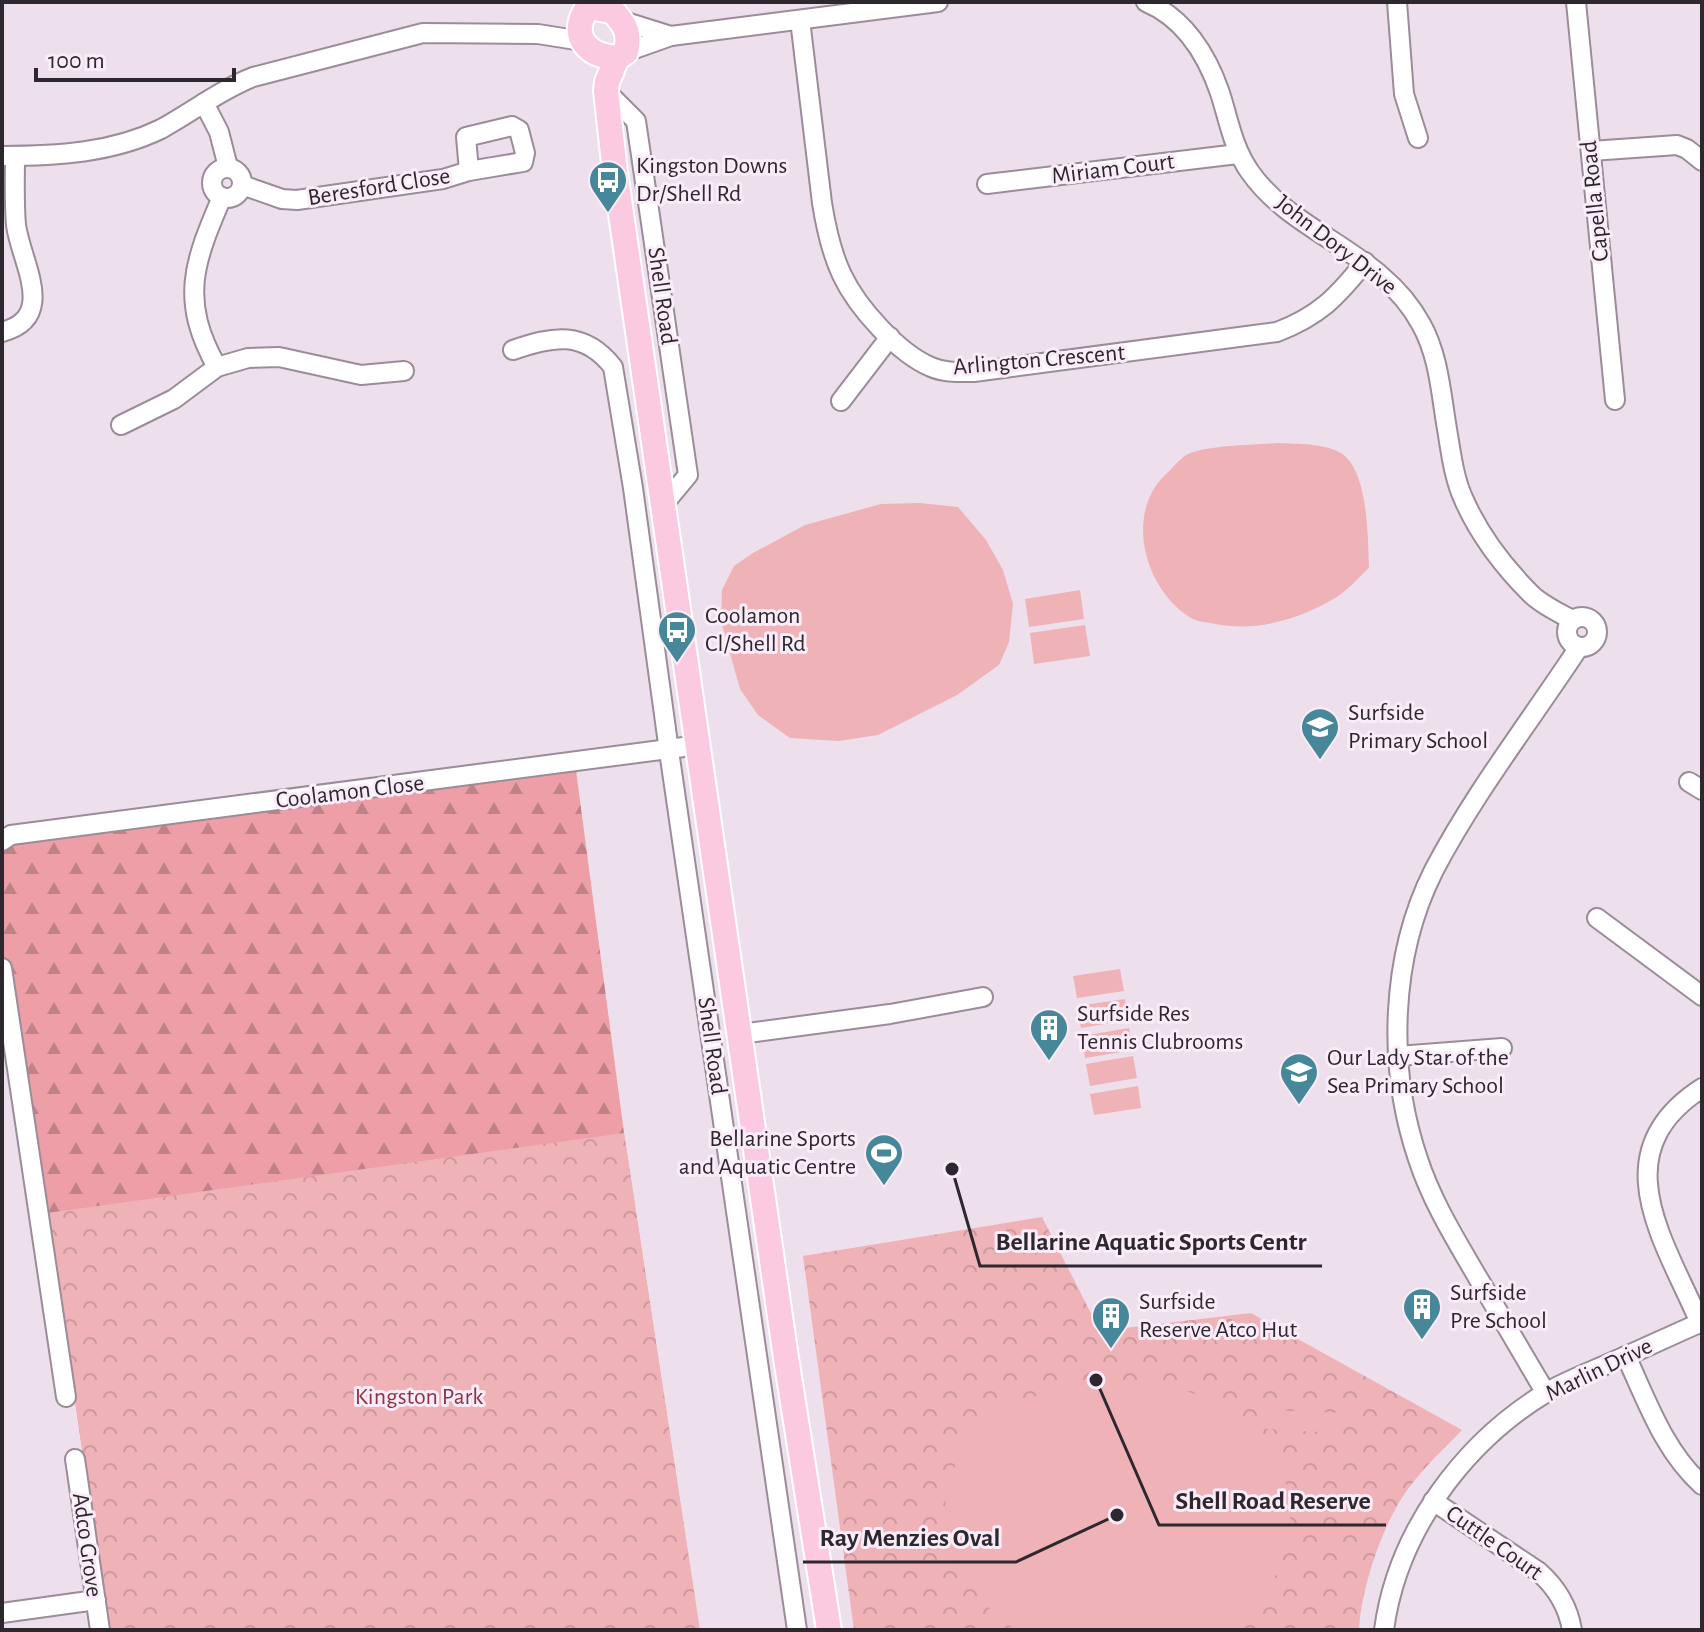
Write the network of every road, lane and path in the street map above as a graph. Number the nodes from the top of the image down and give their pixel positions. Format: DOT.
graph roads {
  1 [pos="938,2"];
  2 [pos="1146,2"];
  3 [pos="1397,2"];
  4 [pos="1576,2"];
  5 [pos="1174,8"];
  6 [pos="596,19"];
  7 [pos="800,20"];
  8 [pos="671,36"];
  9 [pos="621,55"];
  10 [pos="606,91"];
  11 [pos="204,103"];
  12 [pos="1418,138"];
  13 [pos="1591,151"];
  14 [pos="1238,154"];
  15 [pos="8,156"];
  16 [pos="1702,161"];
  17 [pos="228,167"];
  18 [pos="469,171"];
  19 [pos="615,172"];
  20 [pos="987,184"];
  21 [pos="242,185"];
  22 [pos="222,197"];
  23 [pos="1365,262"];
  24 [pos="2,332"];
  25 [pos="890,337"];
  26 [pos="513,350"];
  27 [pos="217,367"];
  28 [pos="404,371"];
  29 [pos="1615,400"];
  30 [pos="841,401"];
  31 [pos="121,425"];
  32 [pos="633,488"];
  33 [pos="661,495"];
  34 [pos="699,745"];
  35 [pos="669,751"];
  36 [pos="2,841"];
  37 [pos="1597,918"];
  38 [pos="2,968"];
  39 [pos="1702,996"];
  40 [pos="983,997"];
  41 [pos="740,1034"];
  42 [pos="1502,1048"];
  43 [pos="1398,1056"];
  44 [pos="1702,1088"];
  45 [pos="1701,1322"];
  46 [pos="1626,1356"];
  47 [pos="1546,1393"];
  48 [pos="66,1397"];
  49 [pos="75,1459"];
  50 [pos="1702,1485"];
  51 [pos="1433,1501"];
  52 [pos="96,1600"];
  53 [pos="2,1613"];
  54 [pos="100,1630"];
  55 [pos="797,1630"];
  56 [pos="829,1630"];
  57 [pos="1384,1630"];
  58 [pos="1572,1630"];
  1 -- 7 [label="street"];
  2 -- 5 [label="street, John Dory Drive"];
  3 -- 12 [label="street"];
  4 -- 13 [label="street, Capella Road"];
  5 -- 14 [label="street, John Dory Drive"];
  6 -- 8 [label="street"];
  6 -- 9 [label="main road"];
  6 -- 9 [label="main road"];
  6 -- 11 [label="street"];
  6 -- 19 [label="main road, Shell Road"];
  7 -- 8 [label="street"];
  7 -- 25 [label="street, Arlington Crescent"];
  8 -- 9 [label="street"];
  9 -- 10 [label="main road, Shell Road"];
  10 -- 19 [label="main road, Shell Road"];
  10 -- 33 [label="street, Shell Road"];
  11 -- 15 [label="street"];
  11 -- 17 [label="street"];
  13 -- 16 [label="street"];
  13 -- 29 [label="street, Capella Road"];
  14 -- 20 [label="street, Miriam Court"];
  14 -- 23 [label="street, John Dory Drive"];
  15 -- 24 [label="street"];
  17 -- 21 [label="street"];
  17 -- 22 [label="street"];
  18 -- 21 [label="street, Beresford Close"];
  19 -- 33 [label="main road, Shell Road"];
  21 -- 22 [label="street"];
  22 -- 27 [label="street"];
  23 -- 25 [label="street, Arlington Crescent"];
  23 -- 43 [label="street, John Dory Drive"];
  25 -- 30 [label="street"];
  26 -- 32 [label="street, Shell Road"];
  27 -- 28 [label="street"];
  27 -- 31 [label="street"];
  32 -- 33 [label="street"];
  32 -- 35 [label="street, Shell Road"];
  33 -- 34 [label="main road, Shell Road"];
  34 -- 35 [label="street, Coolamon Close"];
  34 -- 41 [label="main road, Shell Road"];
  35 -- 36 [label="street, Coolamon Close"];
  35 -- 55 [label="street, Shell Road"];
  37 -- 39 [label="street"];
  38 -- 48 [label="street"];
  40 -- 41 [label="street"];
  41 -- 56 [label="main road, Shell Road"];
  42 -- 43 [label="street"];
  43 -- 47 [label="street"];
  44 -- 45 [label="street"];
  45 -- 46 [label="street, Marlin Drive"];
  46 -- 47 [label="street, Marlin Drive"];
  46 -- 50 [label="street"];
  47 -- 51 [label="street, Marlin Drive"];
  49 -- 52 [label="street, Adco Grove"];
  51 -- 57 [label="street, Marlin Drive"];
  51 -- 58 [label="street, Cuttle Court"];
  52 -- 53 [label="street"];
  52 -- 54 [label="street, Adco Grove"];
}
